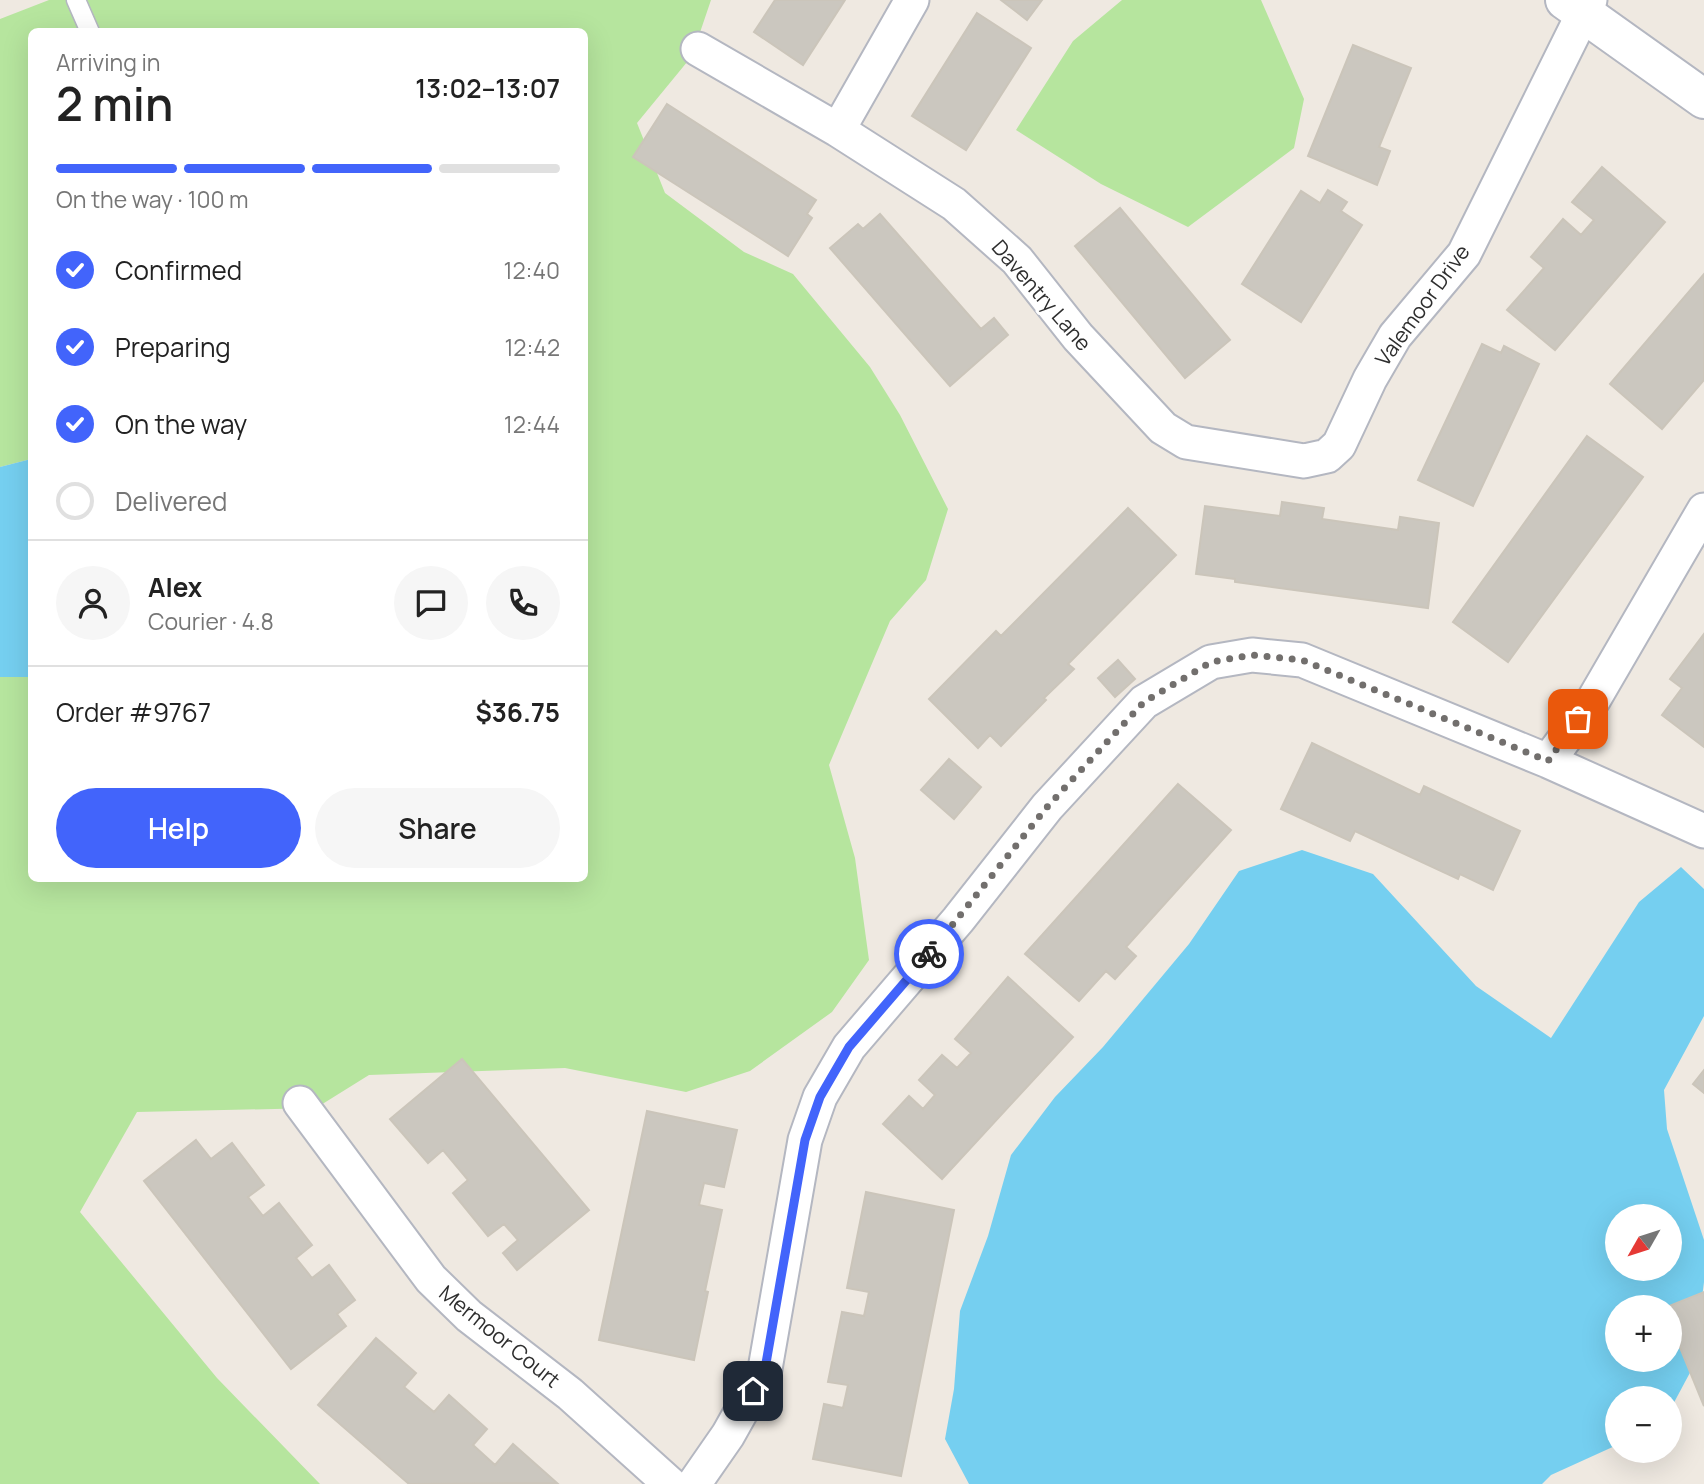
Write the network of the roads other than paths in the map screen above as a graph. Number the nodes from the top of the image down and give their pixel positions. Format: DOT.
graph roads {
  1 [pos="76,0"];
  2 [pos="912,0"];
  3 [pos="1579,4"];
  4 [pos="88,28"];
  5 [pos="698,49"];
  6 [pos="1704,99"];
  7 [pos="838,130"];
  8 [pos="1163,428"];
  9 [pos="1704,510"];
  10 [pos="1548,761"];
  11 [pos="1704,831"];
  12 [pos="300,1103"];
  13 [pos="670,1484"];
  14 [pos="694,1484"];
  1 -- 4 [label="lane"];
  2 -- 7 [label="street"];
  3 -- 6 [label="street"];
  3 -- 8 [label="street, Valemoor Drive"];
  5 -- 7 [label="street, Daventry Lane"];
  7 -- 8 [label="street, Daventry Lane"];
  9 -- 10 [label="street"];
  10 -- 11 [label="street"];
  10 -- 14 [label="street"];
  12 -- 13 [label="street, Mermoor Court"];
}
